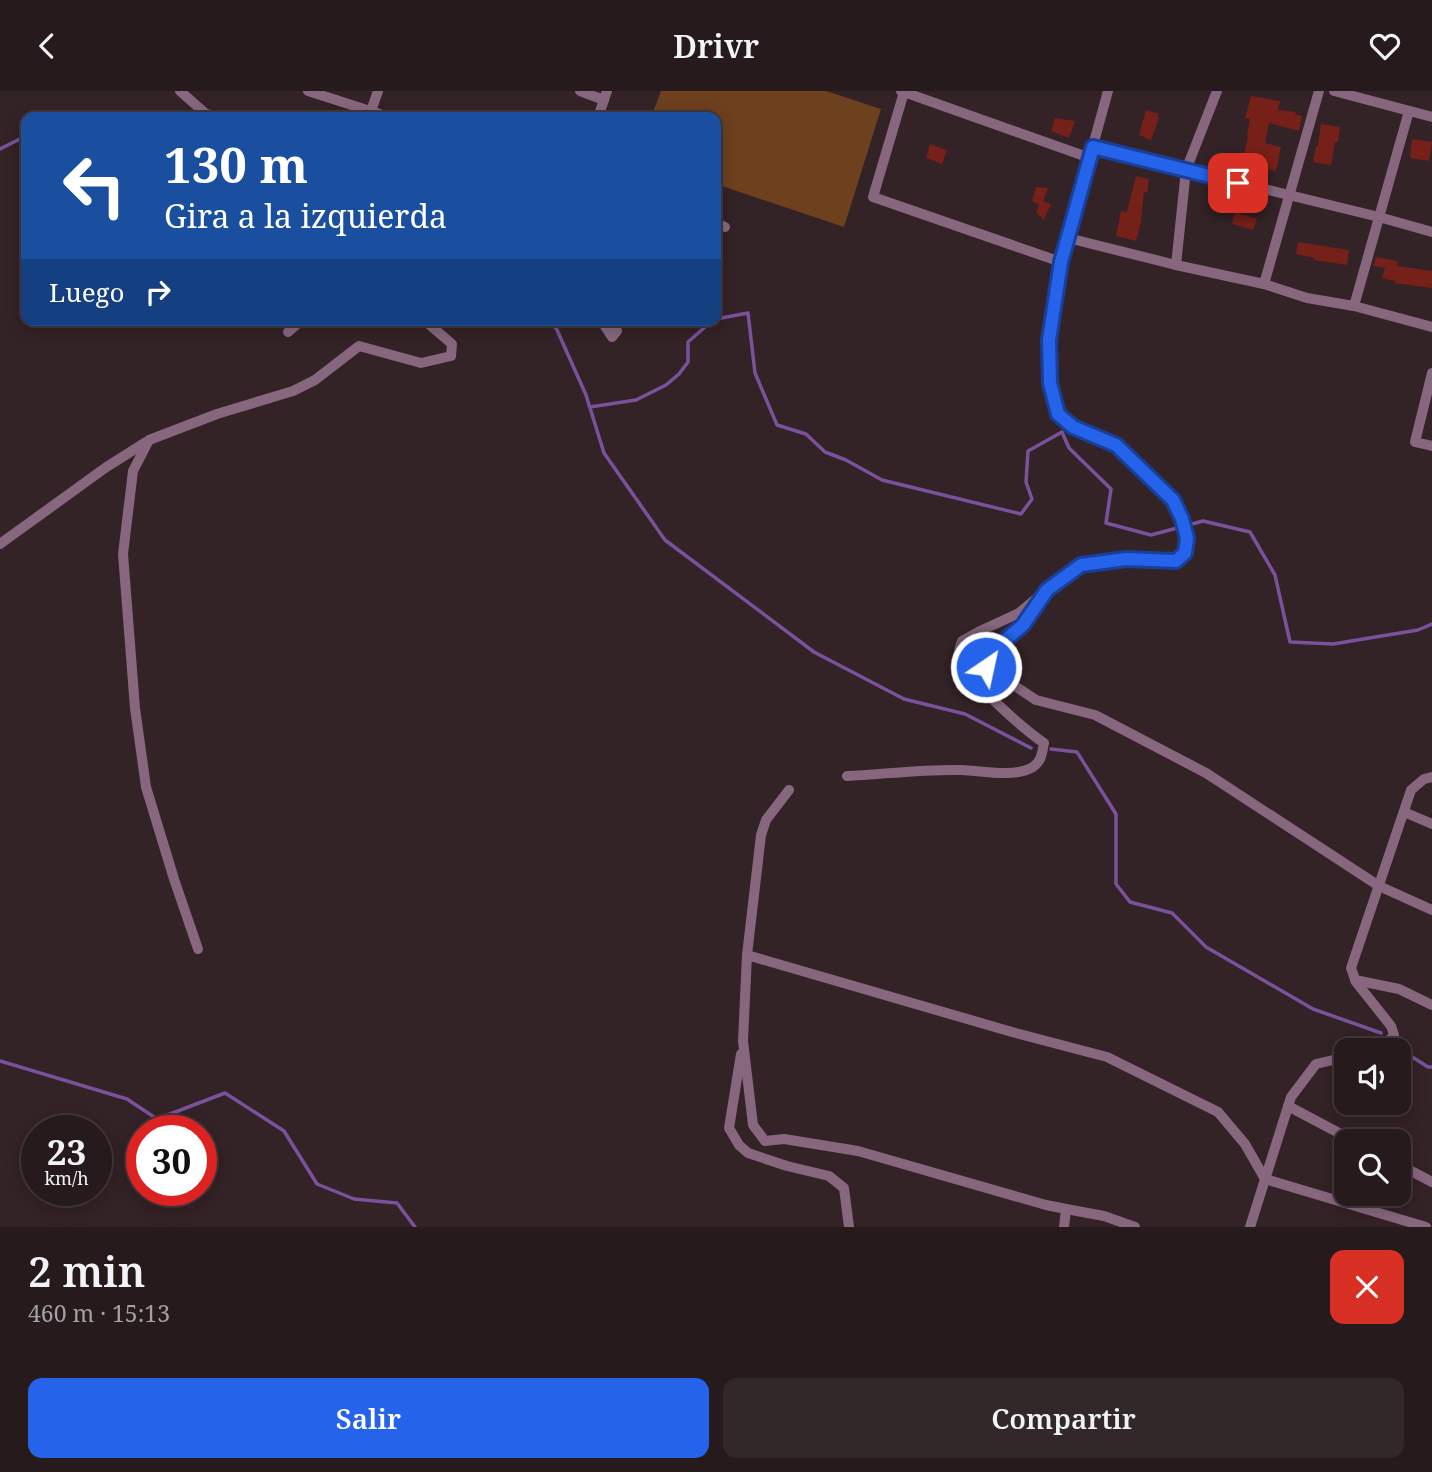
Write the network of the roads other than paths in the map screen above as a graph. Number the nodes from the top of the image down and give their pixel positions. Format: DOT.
graph roads {
  1 [pos="180,91"];
  2 [pos="308,91"];
  3 [pos="378,91"];
  4 [pos="580,91"];
  5 [pos="1108,91"];
  6 [pos="1217,91"];
  7 [pos="1319,91"];
  8 [pos="1334,91"];
  9 [pos="902,92"];
  10 [pos="605,95"];
  11 [pos="371,111"];
  12 [pos="1409,111"];
  13 [pos="204,112"];
  14 [pos="374,112"];
  15 [pos="600,112"];
  16 [pos="1432,117"];
  17 [pos="1093,147"];
  18 [pos="1090,158"];
  19 [pos="1186,170"];
  20 [pos="1290,196"];
  21 [pos="1379,217"];
  22 [pos="1432,232"];
  23 [pos="1068,238"];
  24 [pos="1061,262"];
  25 [pos="1176,265"];
  26 [pos="1264,283"];
  27 [pos="1354,306"];
  28 [pos="295,326"];
  29 [pos="431,326"];
  30 [pos="605,326"];
  31 [pos="616,326"];
  32 [pos="1432,327"];
  33 [pos="288,332"];
  34 [pos="1432,373"];
  35 [pos="149,440"];
  36 [pos="1432,446"];
  37 [pos="0,544"];
  38 [pos="1047,590"];
  39 [pos="847,776"];
  40 [pos="1432,777"];
  41 [pos="789,790"];
  42 [pos="1404,812"];
  43 [pos="1432,824"];
  44 [pos="1379,886"];
  45 [pos="1432,910"];
  46 [pos="198,949"];
  47 [pos="747,955"];
  48 [pos="1355,979"];
  49 [pos="1432,1005"];
  50 [pos="1390,1038"];
  51 [pos="743,1041"];
  52 [pos="1334,1060"];
  53 [pos="1287,1106"];
  54 [pos="1334,1131"];
  55 [pos="1411,1171"];
  56 [pos="1265,1179"];
  57 [pos="1432,1182"];
  58 [pos="1066,1209"];
  59 [pos="849,1227"];
  60 [pos="1064,1227"];
  61 [pos="1135,1227"];
  62 [pos="1250,1227"];
  63 [pos="1426,1227"];
  1 -- 13 [label="street"];
  2 -- 11 [label="street"];
  3 -- 11 [label="street"];
  4 -- 10 [label="street"];
  5 -- 17 [label="street"];
  6 -- 19 [label="street"];
  7 -- 20 [label="street"];
  8 -- 12 [label="street"];
  9 -- 18 [label="street"];
  9 -- 24 [label="street"];
  10 -- 15 [label="street"];
  11 -- 14 [label="street"];
  12 -- 16 [label="street"];
  12 -- 21 [label="street"];
  17 -- 18 [label="street"];
  17 -- 19 [label="street"];
  18 -- 23 [label="street"];
  19 -- 20 [label="street"];
  19 -- 25 [label="street"];
  20 -- 21 [label="street"];
  20 -- 26 [label="street"];
  21 -- 22 [label="street"];
  21 -- 27 [label="street"];
  23 -- 24 [label="street"];
  23 -- 25 [label="street"];
  24 -- 38 [label="street"];
  25 -- 26 [label="street"];
  26 -- 27 [label="street"];
  27 -- 32 [label="street"];
  28 -- 33 [label="street"];
  29 -- 35 [label="street"];
  30 -- 31 [label="street"];
  34 -- 36 [label="street"];
  35 -- 37 [label="street"];
  35 -- 46 [label="street"];
  38 -- 39 [label="street"];
  38 -- 44 [label="street"];
  40 -- 42 [label="street"];
  41 -- 47 [label="street"];
  42 -- 43 [label="street"];
  42 -- 44 [label="street"];
  44 -- 45 [label="street"];
  44 -- 48 [label="street"];
  47 -- 51 [label="street"];
  47 -- 56 [label="street"];
  48 -- 49 [label="street"];
  48 -- 50 [label="street"];
  51 -- 58 [label="street"];
  51 -- 59 [label="street"];
  52 -- 53 [label="street"];
  53 -- 54 [label="street"];
  53 -- 56 [label="street"];
  55 -- 57 [label="street"];
  56 -- 62 [label="street"];
  56 -- 63 [label="street"];
  58 -- 60 [label="street"];
  58 -- 61 [label="street"];
}
